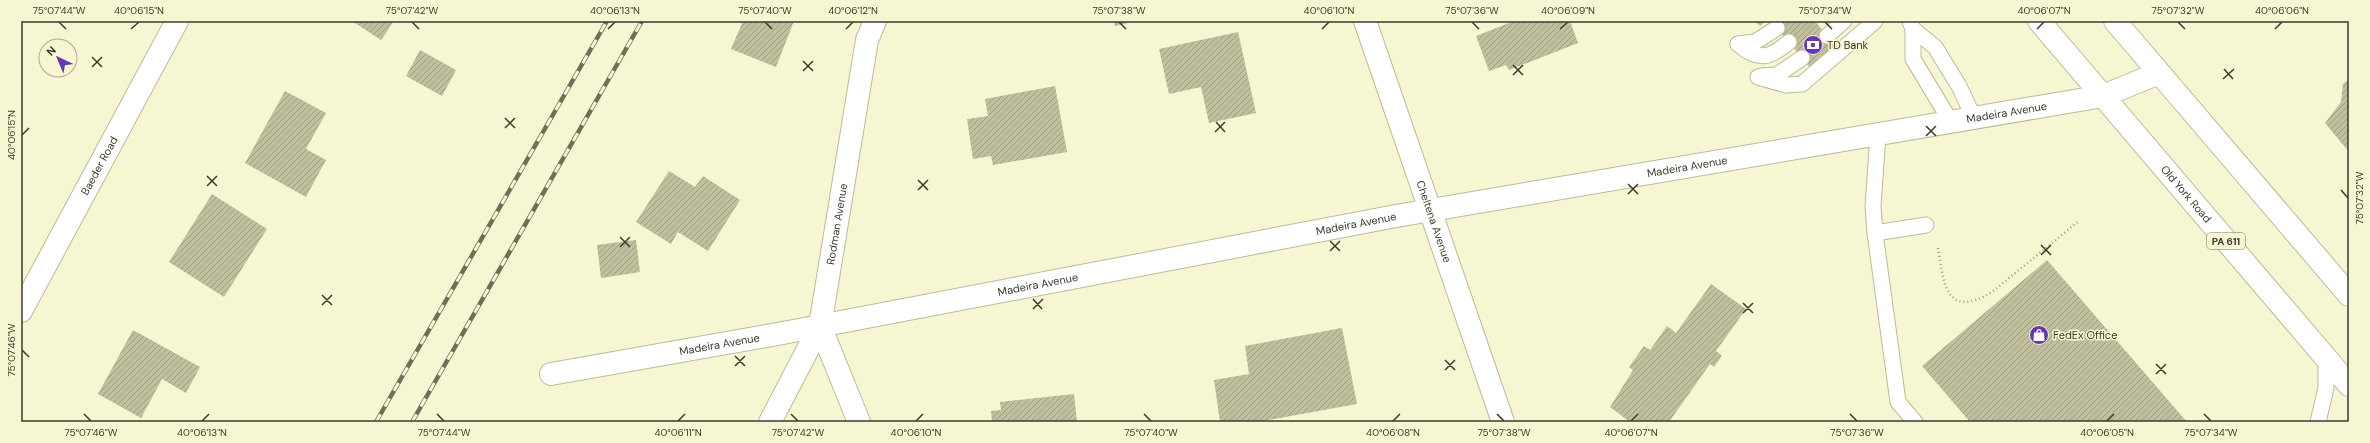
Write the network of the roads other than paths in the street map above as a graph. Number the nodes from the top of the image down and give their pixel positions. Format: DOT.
graph roads {
  1 [pos="177,21"];
  2 [pos="875,21"];
  3 [pos="1366,21"];
  4 [pos="1844,21"];
  5 [pos="1875,21"];
  6 [pos="2039,21"];
  7 [pos="2115,21"];
  8 [pos="1911,25"];
  9 [pos="1777,28"];
  10 [pos="1827,36"];
  11 [pos="1789,42"];
  12 [pos="1802,58"];
  13 [pos="2159,73"];
  14 [pos="2103,96"];
  15 [pos="1974,118"];
  16 [pos="1951,122"];
  17 [pos="1878,135"];
  18 [pos="1431,211"];
  19 [pos="1926,225"];
  20 [pos="1875,233"];
  21 [pos="2349,295"];
  22 [pos="21,311"];
  23 [pos="820,326"];
  24 [pos="2326,358"];
  25 [pos="551,374"];
  26 [pos="2349,385"];
  27 [pos="770,422"];
  28 [pos="859,422"];
  29 [pos="1503,422"];
  30 [pos="1915,422"];
  31 [pos="2318,422"];
  1 -- 22 [label="main road, Baeder Road"];
  2 -- 23 [label="main road, Rodman Avenue"];
  3 -- 18 [label="main road, Cheltena Avenue"];
  4 -- 10 [label="lane"];
  5 -- 12 [label="lane"];
  6 -- 14 [label="main road, Old York Road / PA 611"];
  7 -- 13 [label="main road"];
  8 -- 15 [label="lane"];
  8 -- 16 [label="lane"];
  9 -- 11 [label="lane"];
  13 -- 14 [label="main road, Madeira Avenue"];
  13 -- 21 [label="main road"];
  14 -- 15 [label="main road, Madeira Avenue"];
  14 -- 24 [label="main road, Old York Road / PA 611"];
  15 -- 16 [label="main road, Madeira Avenue"];
  16 -- 17 [label="main road, Madeira Avenue"];
  17 -- 18 [label="main road, Madeira Avenue"];
  17 -- 20 [label="lane"];
  18 -- 23 [label="main road, Madeira Avenue"];
  18 -- 29 [label="main road, Cheltena Avenue"];
  19 -- 20 [label="lane"];
  20 -- 30 [label="lane"];
  23 -- 25 [label="main road, Madeira Avenue"];
  23 -- 27 [label="main road"];
  23 -- 28 [label="main road"];
  24 -- 26 [label="main road, Old York Road / PA 611"];
  24 -- 31 [label="lane"];
}
